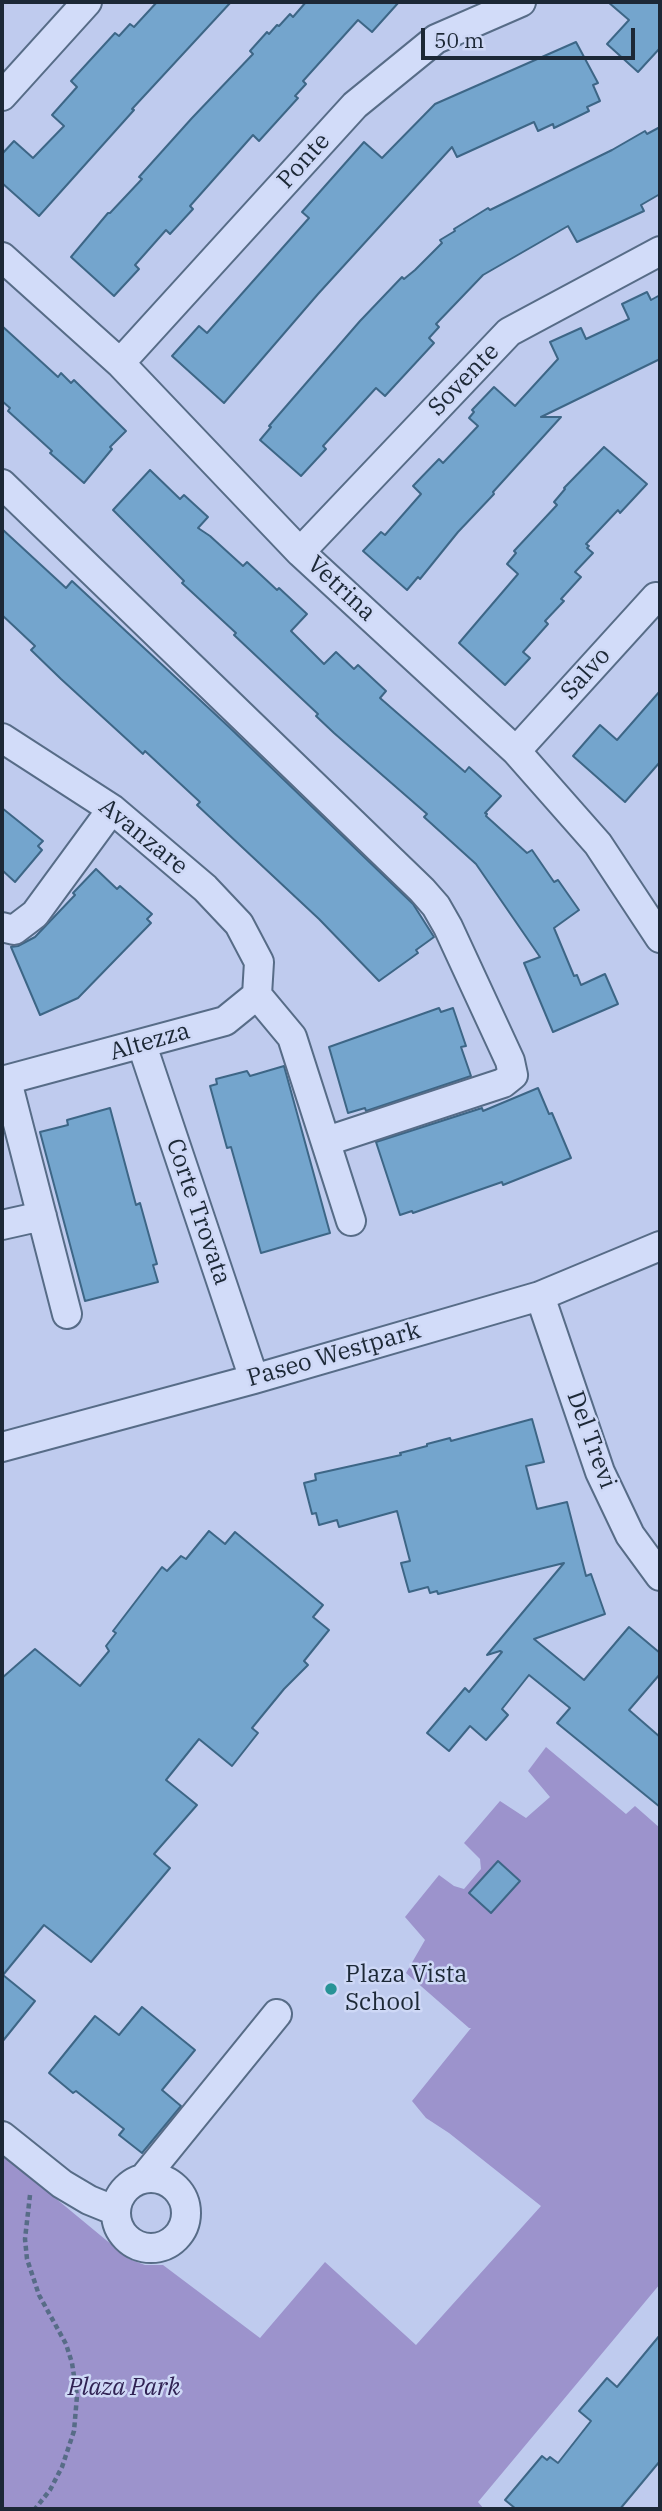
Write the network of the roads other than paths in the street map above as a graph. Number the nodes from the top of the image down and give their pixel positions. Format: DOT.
graph roads {
  1 [pos="86,2"];
  2 [pos="521,2"];
  3 [pos="2,96"];
  4 [pos="660,251"];
  5 [pos="2,257"];
  6 [pos="120,363"];
  7 [pos="2,484"];
  8 [pos="300,551"];
  9 [pos="656,597"];
  10 [pos="2,738"];
  11 [pos="516,751"];
  12 [pos="112,809"];
  13 [pos="2,927"];
  14 [pos="660,938"];
  15 [pos="257,995"];
  16 [pos="142,1045"];
  17 [pos="4,1081"];
  18 [pos="327,1141"];
  19 [pos="42,1216"];
  20 [pos="351,1222"];
  21 [pos="2,1225"];
  22 [pos="660,1245"];
  23 [pos="540,1296"];
  24 [pos="67,1314"];
  25 [pos="254,1379"];
  26 [pos="2,1447"];
  27 [pos="660,1576"];
  28 [pos="276,2014"];
  29 [pos="2,2136"];
  30 [pos="143,2179"];
  31 [pos="116,2211"];
  1 -- 3 [label="street"];
  2 -- 6 [label="street, Ponte"];
  4 -- 8 [label="street, Sovente"];
  5 -- 6 [label="street, Vetrina"];
  6 -- 8 [label="street, Vetrina"];
  7 -- 18 [label="street"];
  8 -- 11 [label="street, Vetrina"];
  9 -- 11 [label="street, Salvo"];
  10 -- 12 [label="street, Avanzare"];
  11 -- 14 [label="street, Vetrina"];
  12 -- 13 [label="street"];
  12 -- 15 [label="street, Avanzare"];
  15 -- 16 [label="street, Altezza"];
  15 -- 18 [label="street"];
  16 -- 17 [label="street, Altezza"];
  16 -- 25 [label="street, Corte Trovata"];
  17 -- 19 [label="street"];
  18 -- 20 [label="street"];
  19 -- 21 [label="street"];
  19 -- 24 [label="street"];
  22 -- 23 [label="street, Paseo Westpark"];
  23 -- 25 [label="street, Paseo Westpark"];
  23 -- 27 [label="street, Del Trevi"];
  25 -- 26 [label="street, Paseo Westpark"];
  28 -- 30 [label="street"];
  29 -- 31 [label="street"];
  30 -- 31 [label="street"];
  30 -- 31 [label="street"];
}
